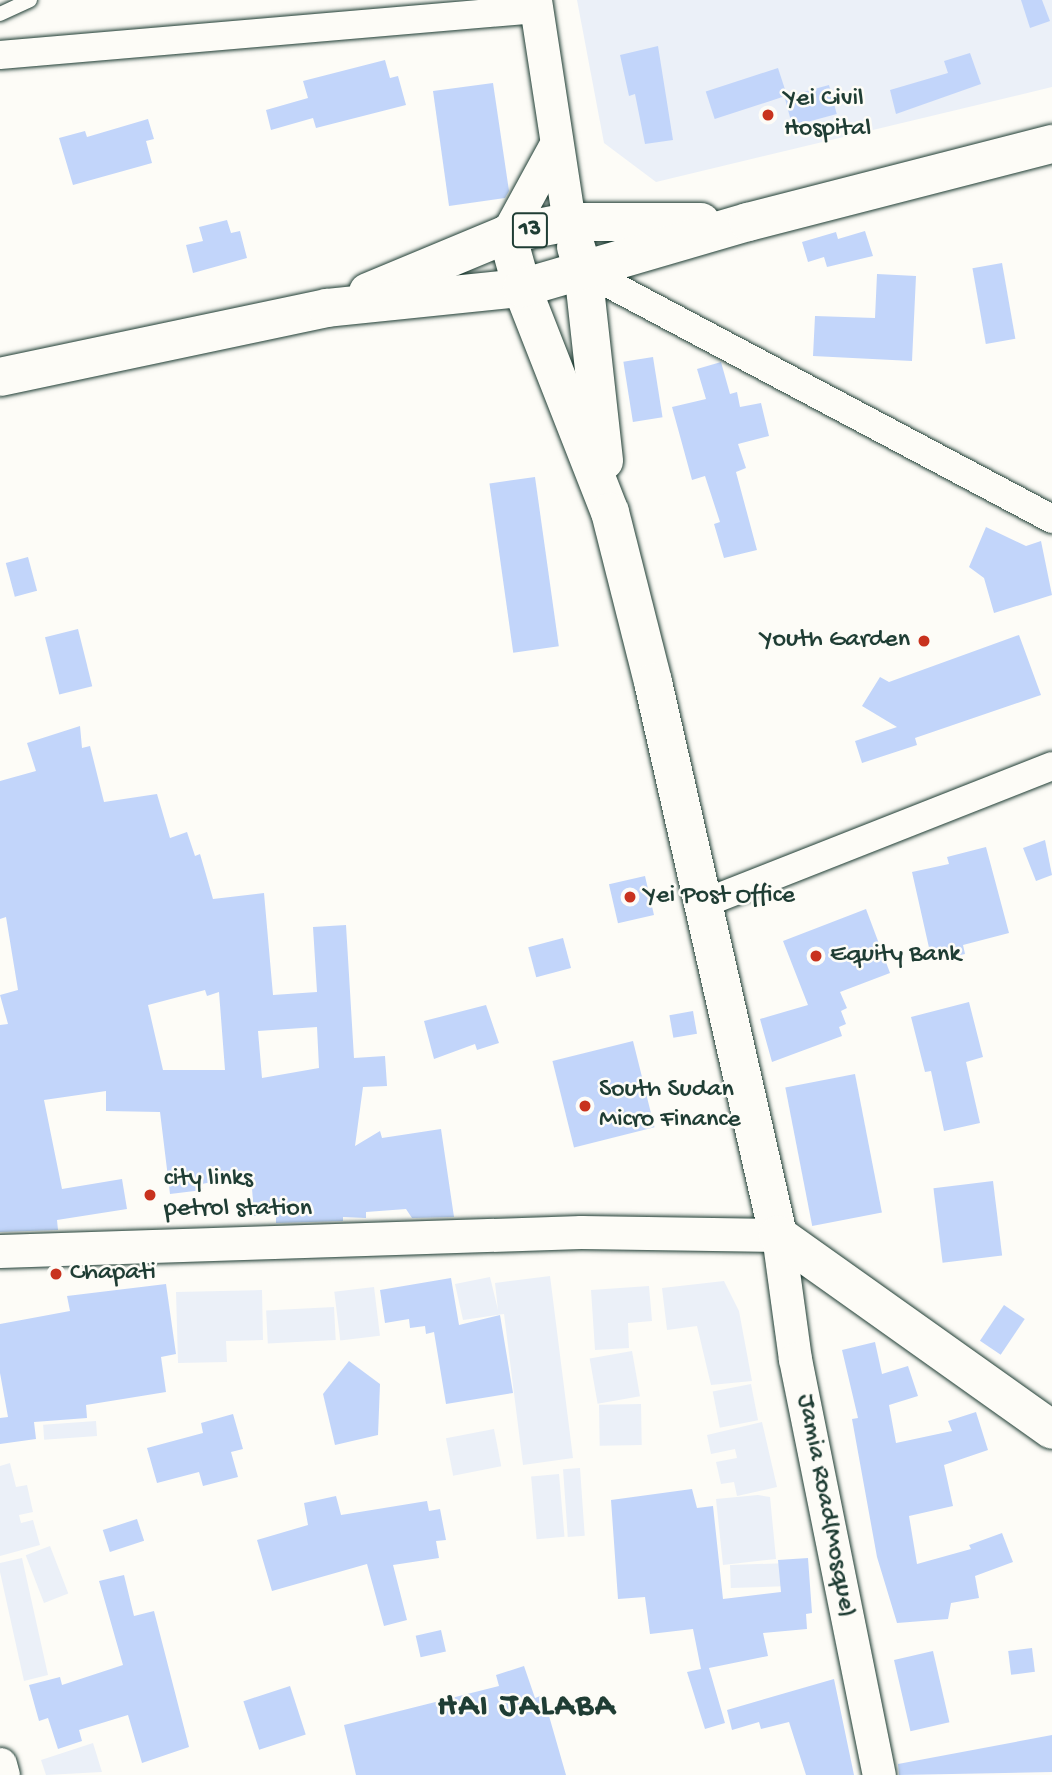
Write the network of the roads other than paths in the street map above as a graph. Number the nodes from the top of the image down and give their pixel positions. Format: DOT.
graph roads {
  1 [pos="30,0"];
  2 [pos="536,5"];
  3 [pos="0,14"];
  4 [pos="0,55"];
  5 [pos="1052,144"];
  6 [pos="555,146"];
  7 [pos="569,222"];
  8 [pos="748,222"];
  9 [pos="507,234"];
  10 [pos="583,270"];
  11 [pos="522,288"];
  12 [pos="327,308"];
  13 [pos="0,377"];
  14 [pos="610,512"];
  15 [pos="1052,519"];
  16 [pos="1052,766"];
  17 [pos="702,904"];
  18 [pos="778,1236"];
  19 [pos="0,1251"];
  20 [pos="1052,1430"];
  21 [pos="0,1764"];
  22 [pos="3,1775"];
  23 [pos="879,1775"];
  1 -- 3 [label="lane"];
  2 -- 4 [label="street"];
  2 -- 6 [label="street"];
  5 -- 8 [label="main road, 13"];
  6 -- 7 [label="street"];
  6 -- 9 [label="street"];
  7 -- 8 [label="main road, 13"];
  7 -- 9 [label="main road, 13"];
  7 -- 10 [label="main road"];
  8 -- 10 [label="main road"];
  9 -- 11 [label="main road"];
  9 -- 12 [label="main road, 13"];
  10 -- 11 [label="main road, 13"];
  10 -- 14 [label="main road"];
  10 -- 15 [label="street"];
  11 -- 12 [label="main road, 13"];
  11 -- 14 [label="main road"];
  12 -- 13 [label="main road, 13"];
  14 -- 17 [label="main road"];
  16 -- 17 [label="street"];
  17 -- 18 [label="main road"];
  18 -- 19 [label="street"];
  18 -- 20 [label="main road"];
  18 -- 23 [label="street, Jamia Road(Mosque)"];
  21 -- 22 [label="street"];
}
